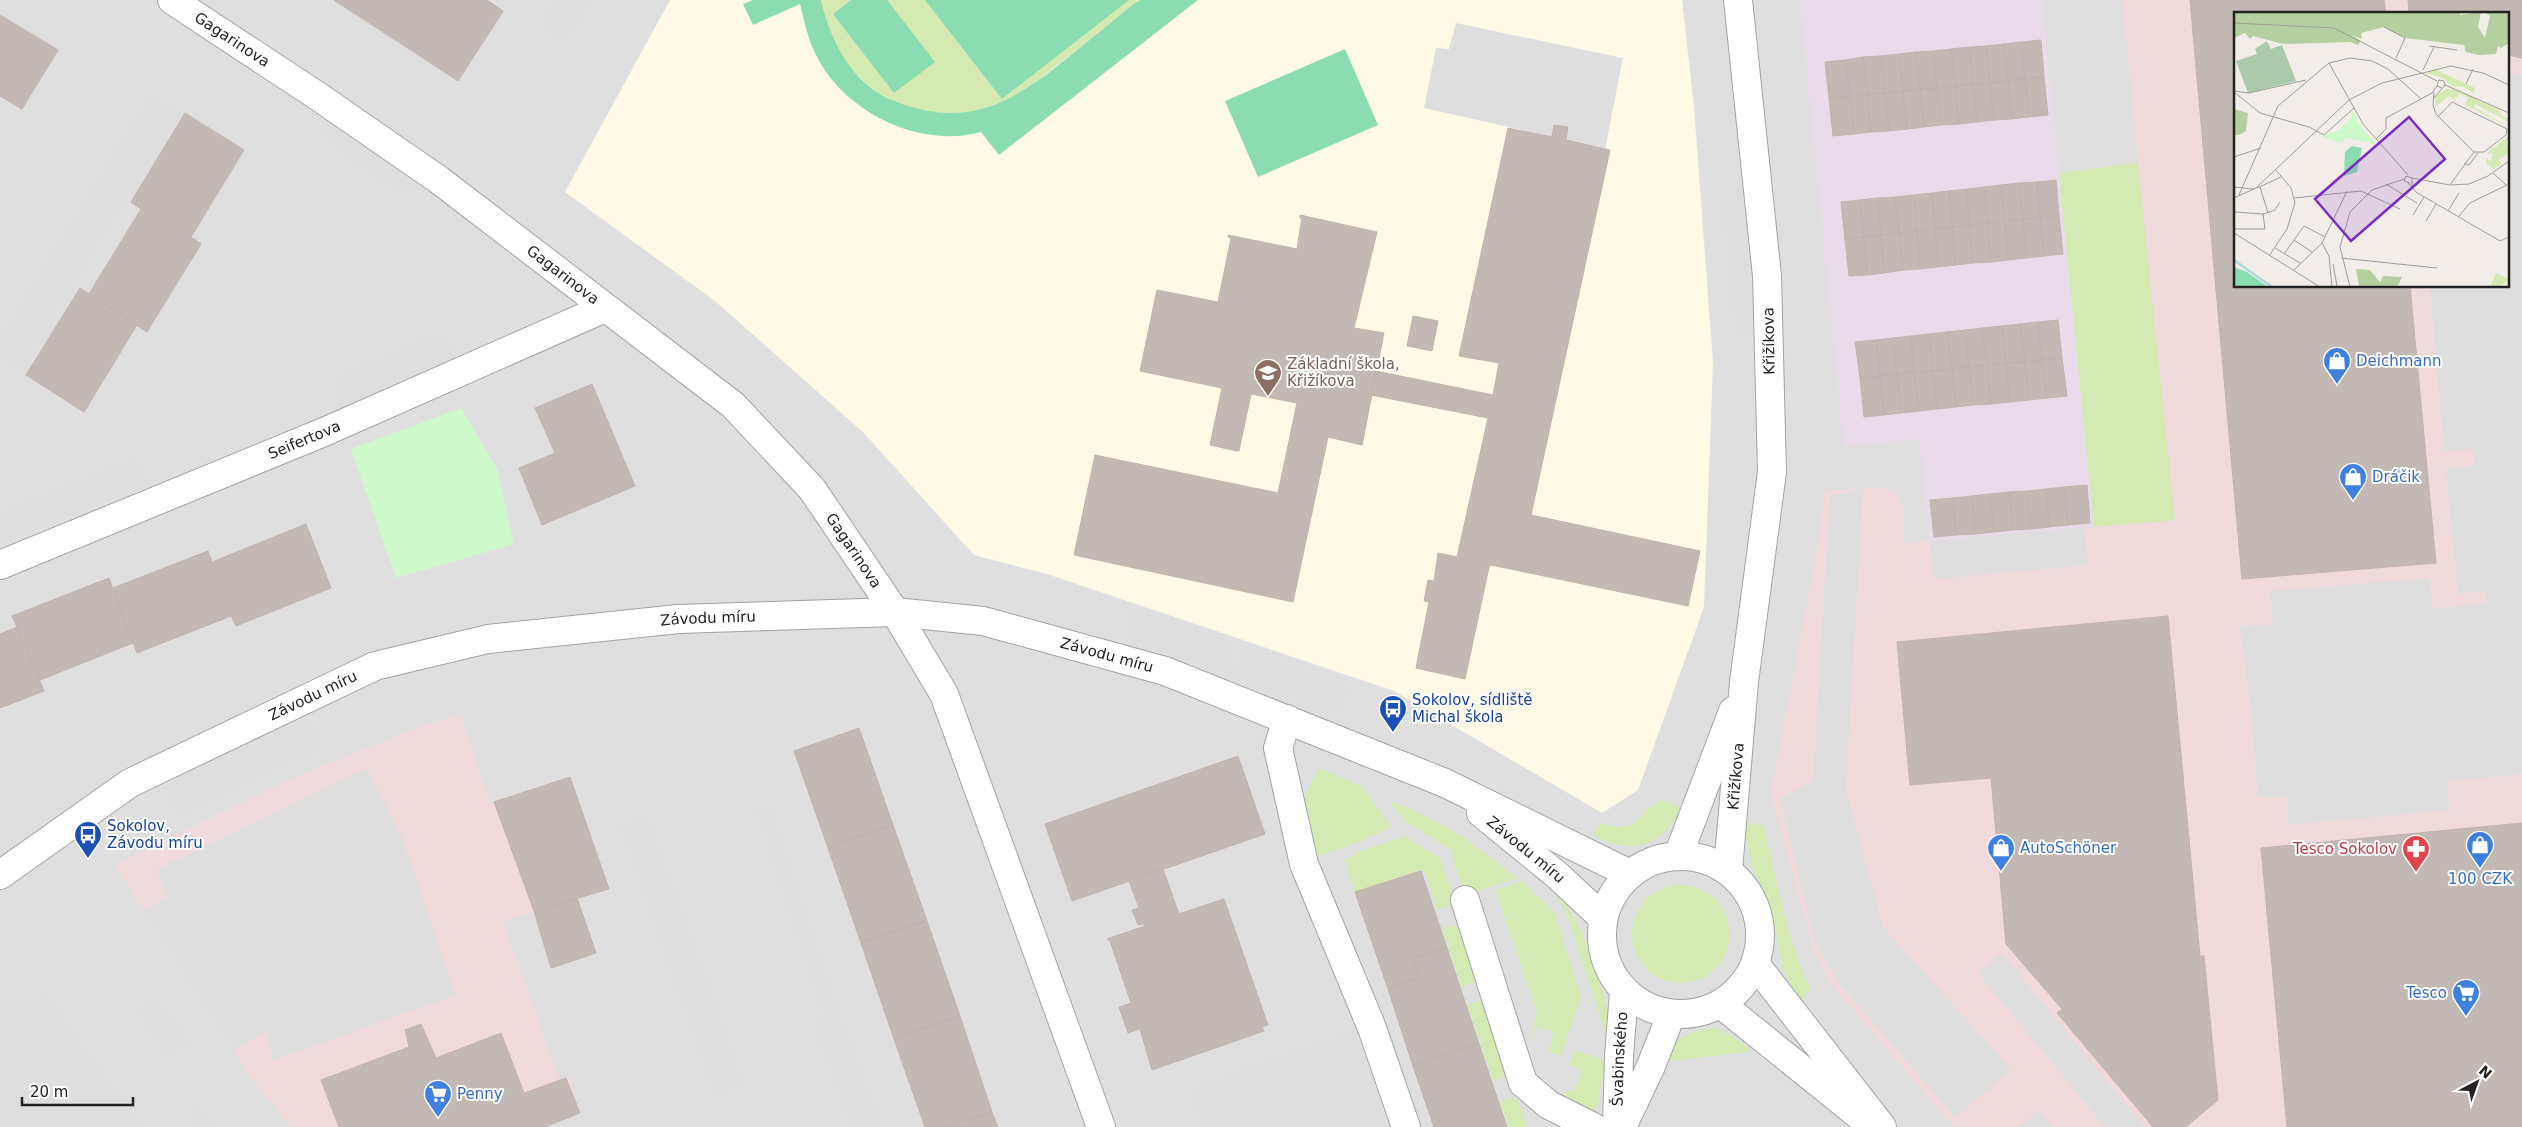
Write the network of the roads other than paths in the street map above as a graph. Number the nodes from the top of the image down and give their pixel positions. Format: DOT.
graph roads {
  1 [pos="172,0"];
  2 [pos="1738,0"];
  3 [pos="605,308"];
  4 [pos="0,565"];
  5 [pos="895,612"];
  6 [pos="1744,682"];
  7 [pos="1287,719"];
  8 [pos="1445,783"];
  9 [pos="1678,856"];
  10 [pos="1728,870"];
  11 [pos="1630,874"];
  12 [pos="0,875"];
  13 [pos="1465,900"];
  14 [pos="1603,918"];
  15 [pos="1756,965"];
  16 [pos="1624,992"];
  17 [pos="1722,1004"];
  18 [pos="1671,1015"];
  19 [pos="1101,1127"];
  20 [pos="1406,1127"];
  21 [pos="1593,1127"];
  22 [pos="1616,1127"];
  23 [pos="1622,1127"];
  24 [pos="1873,1127"];
  25 [pos="1882,1127"];
  1 -- 3 [label="street, Gagarinova"];
  2 -- 6 [label="street, Křižíkova"];
  3 -- 4 [label="street, Seifertova"];
  3 -- 5 [label="street, Gagarinova"];
  5 -- 7 [label="street, Závodu míru"];
  5 -- 12 [label="street, Závodu míru"];
  5 -- 19 [label="street, Gagarinova"];
  6 -- 9 [label="street, Křižíkova"];
  6 -- 10 [label="street, Křižíkova"];
  7 -- 8 [label="street, Závodu míru"];
  7 -- 20 [label="street"];
  8 -- 11 [label="street, Závodu míru"];
  8 -- 14 [label="street, Závodu míru"];
  9 -- 10 [label="street"];
  9 -- 11 [label="street"];
  10 -- 15 [label="street"];
  11 -- 14 [label="street"];
  13 -- 21 [label="street"];
  14 -- 16 [label="street"];
  15 -- 17 [label="street"];
  15 -- 25 [label="street"];
  16 -- 18 [label="street"];
  16 -- 22 [label="street, Švabinského"];
  17 -- 18 [label="street"];
  17 -- 24 [label="street"];
  18 -- 23 [label="street, Švabinského"];
}
